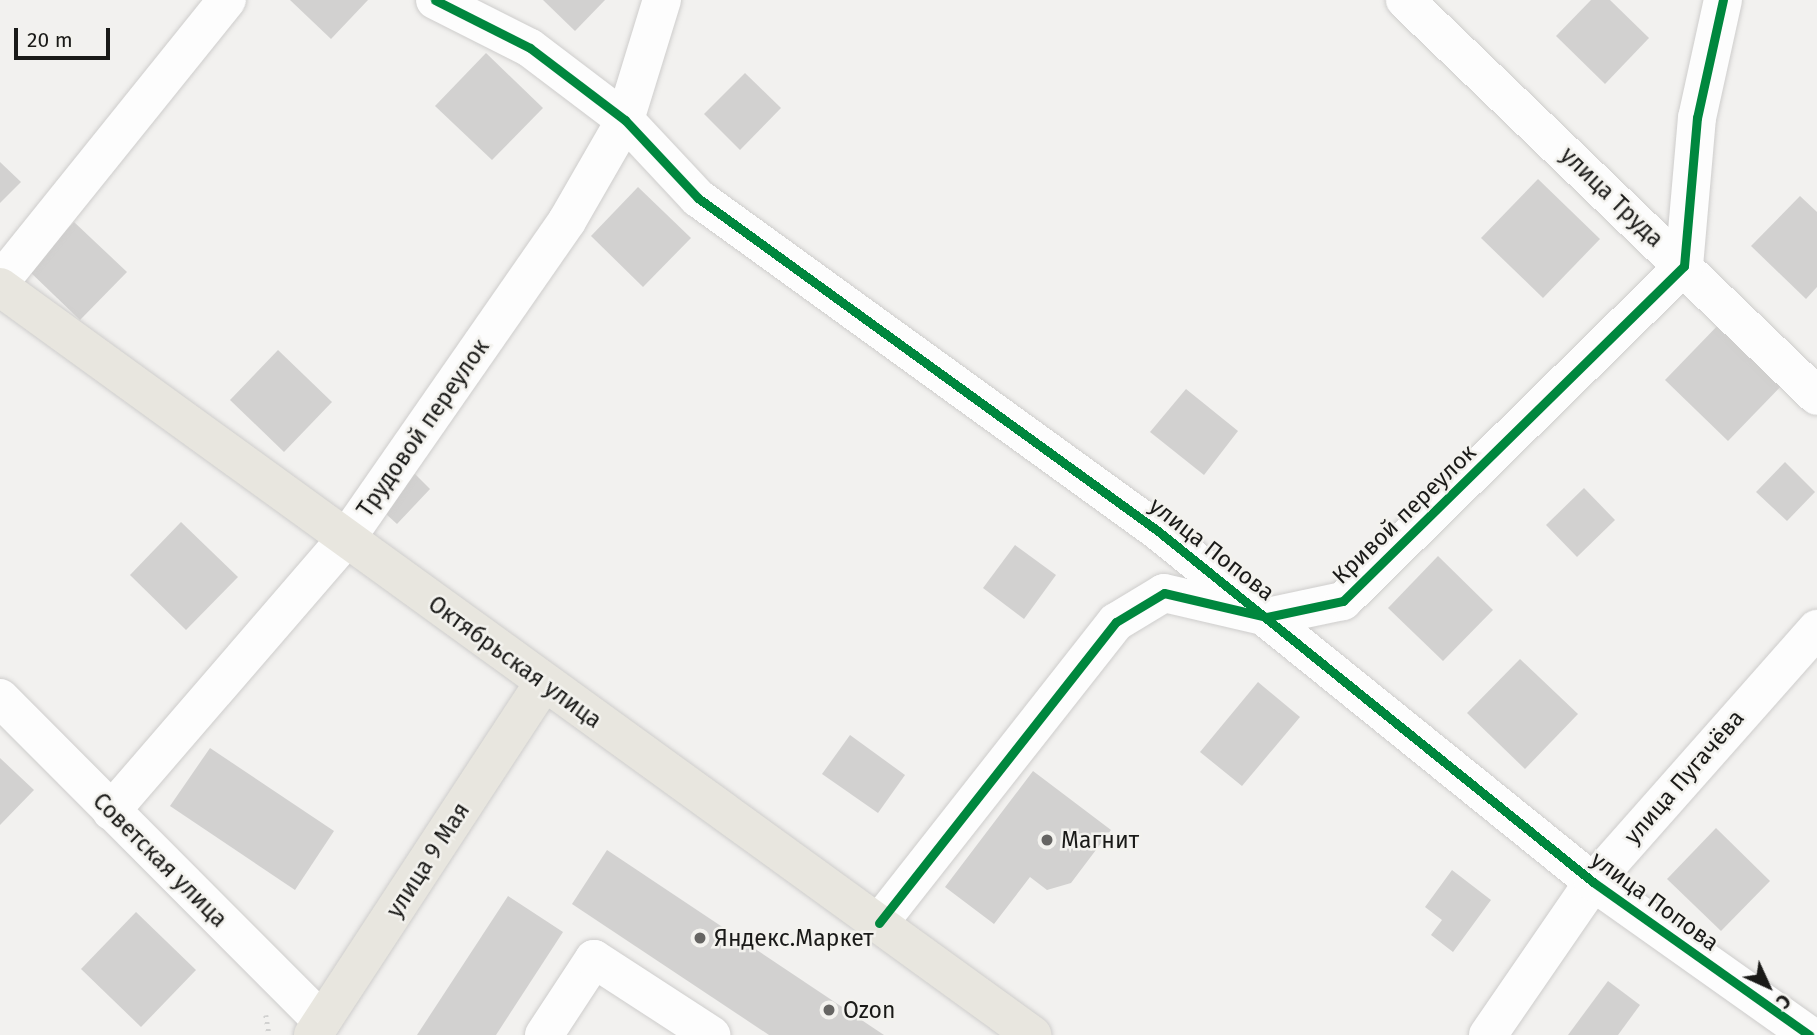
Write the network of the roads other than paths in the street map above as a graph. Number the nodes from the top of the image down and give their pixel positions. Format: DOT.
graph roads {
  1 [pos="227,0"];
  2 [pos="435,0"];
  3 [pos="662,0"];
  4 [pos="1405,0"];
  5 [pos="1723,0"];
  6 [pos="625,120"];
  7 [pos="1684,266"];
  8 [pos="0,284"];
  9 [pos="1817,396"];
  10 [pos="346,539"];
  11 [pos="1267,617"];
  12 [pos="1817,629"];
  13 [pos="543,684"];
  14 [pos="0,698"];
  15 [pos="111,811"];
  16 [pos="1593,882"];
  17 [pos="879,923"];
  18 [pos="317,1028"];
  19 [pos="544,1035"];
  20 [pos="711,1035"];
  21 [pos="1032,1035"];
  22 [pos="1488,1035"];
  23 [pos="1809,1035"];
  1 -- 8 [label="street"];
  2 -- 6 [label="street, улица Попова"];
  3 -- 6 [label="street, Трудовой переулок"];
  4 -- 7 [label="street, улица Труда"];
  5 -- 7 [label="street"];
  6 -- 10 [label="street, Трудовой переулок"];
  6 -- 11 [label="street, улица Попова"];
  7 -- 9 [label="street, улица Труда"];
  7 -- 11 [label="street, Кривой переулок"];
  8 -- 10 [label="main road, Октябрьская улица"];
  10 -- 13 [label="main road, Октябрьская улица"];
  10 -- 15 [label="street, Трудовой переулок"];
  11 -- 16 [label="street, улица Попова"];
  11 -- 17 [label="street, Кривой переулок"];
  12 -- 16 [label="street, улица Пугачёва"];
  13 -- 17 [label="main road, Октябрьская улица"];
  13 -- 18 [label="main road, улица 9 Мая"];
  14 -- 15 [label="street, Советская улица"];
  15 -- 18 [label="street, Советская улица"];
  16 -- 22 [label="street, улица Пугачёва"];
  16 -- 23 [label="street, улица Попова"];
  17 -- 21 [label="main road, Октябрьская улица"];
  19 -- 20 [label="street"];
}
